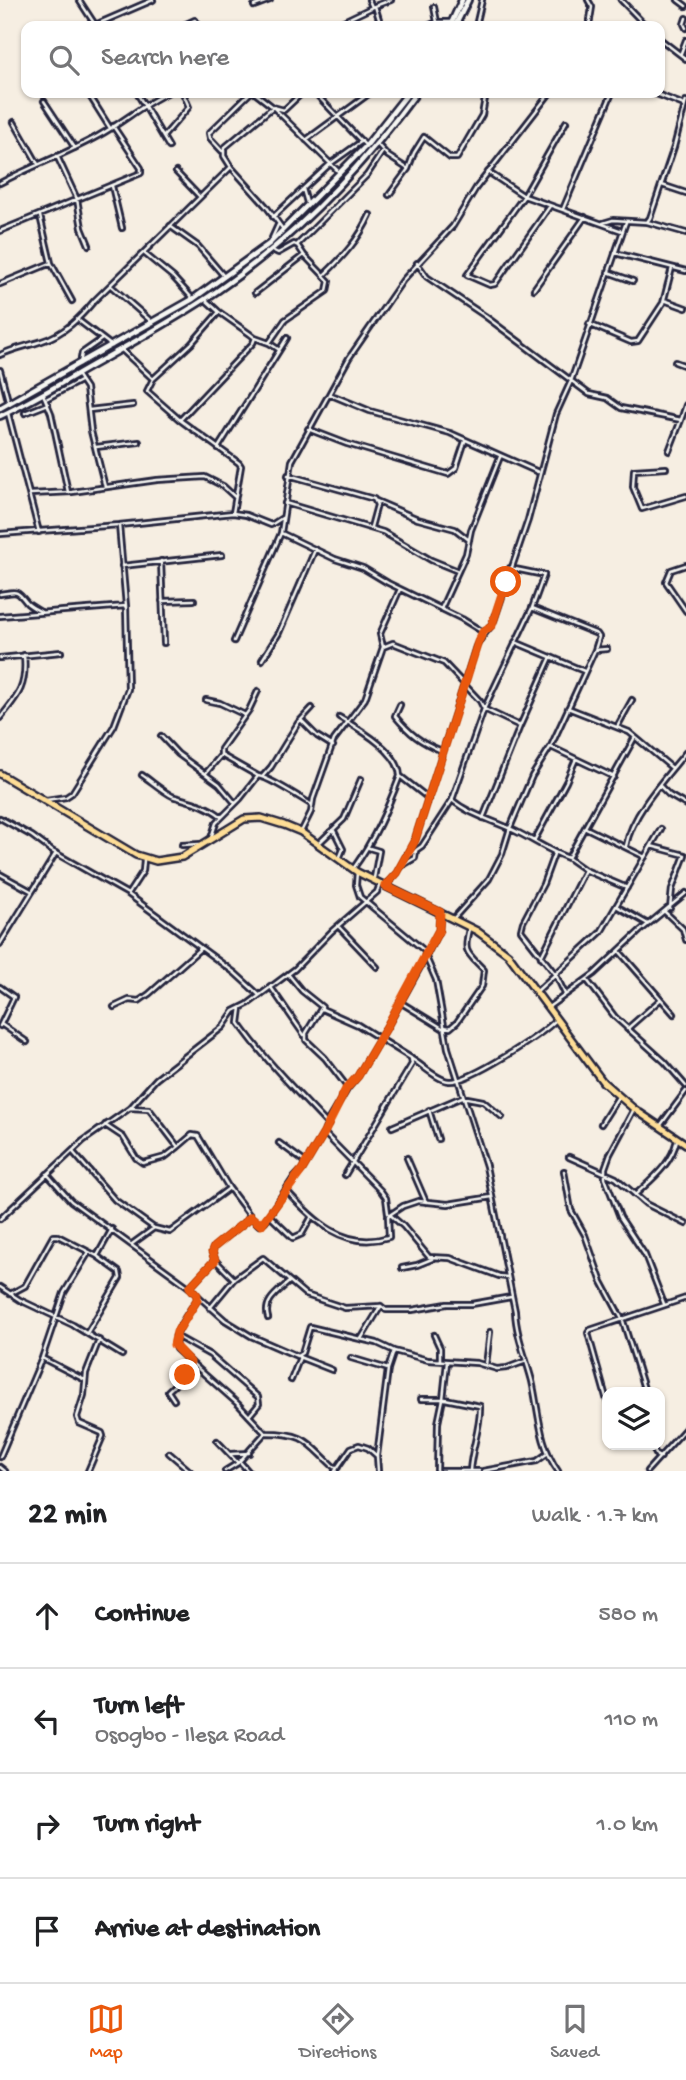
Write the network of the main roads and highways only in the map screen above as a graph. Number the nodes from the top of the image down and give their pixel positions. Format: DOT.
graph roads {
  1 [pos="462,0"];
  2 [pos="468,0"];
  3 [pos="454,21"];
  4 [pos="455,21"];
  5 [pos="404,98"];
  6 [pos="412,98"];
  7 [pos="270,247"];
  8 [pos="0,408"];
  9 [pos="0,416"];
  10 [pos="0,774"];
  11 [pos="686,1144"];
  1 -- 3 [label="main road"];
  2 -- 4 [label="main road"];
  5 -- 7 [label="main road"];
  6 -- 7 [label="main road"];
  7 -- 8 [label="main road"];
  7 -- 9 [label="main road"];
  10 -- 11 [label="main road"];
}
